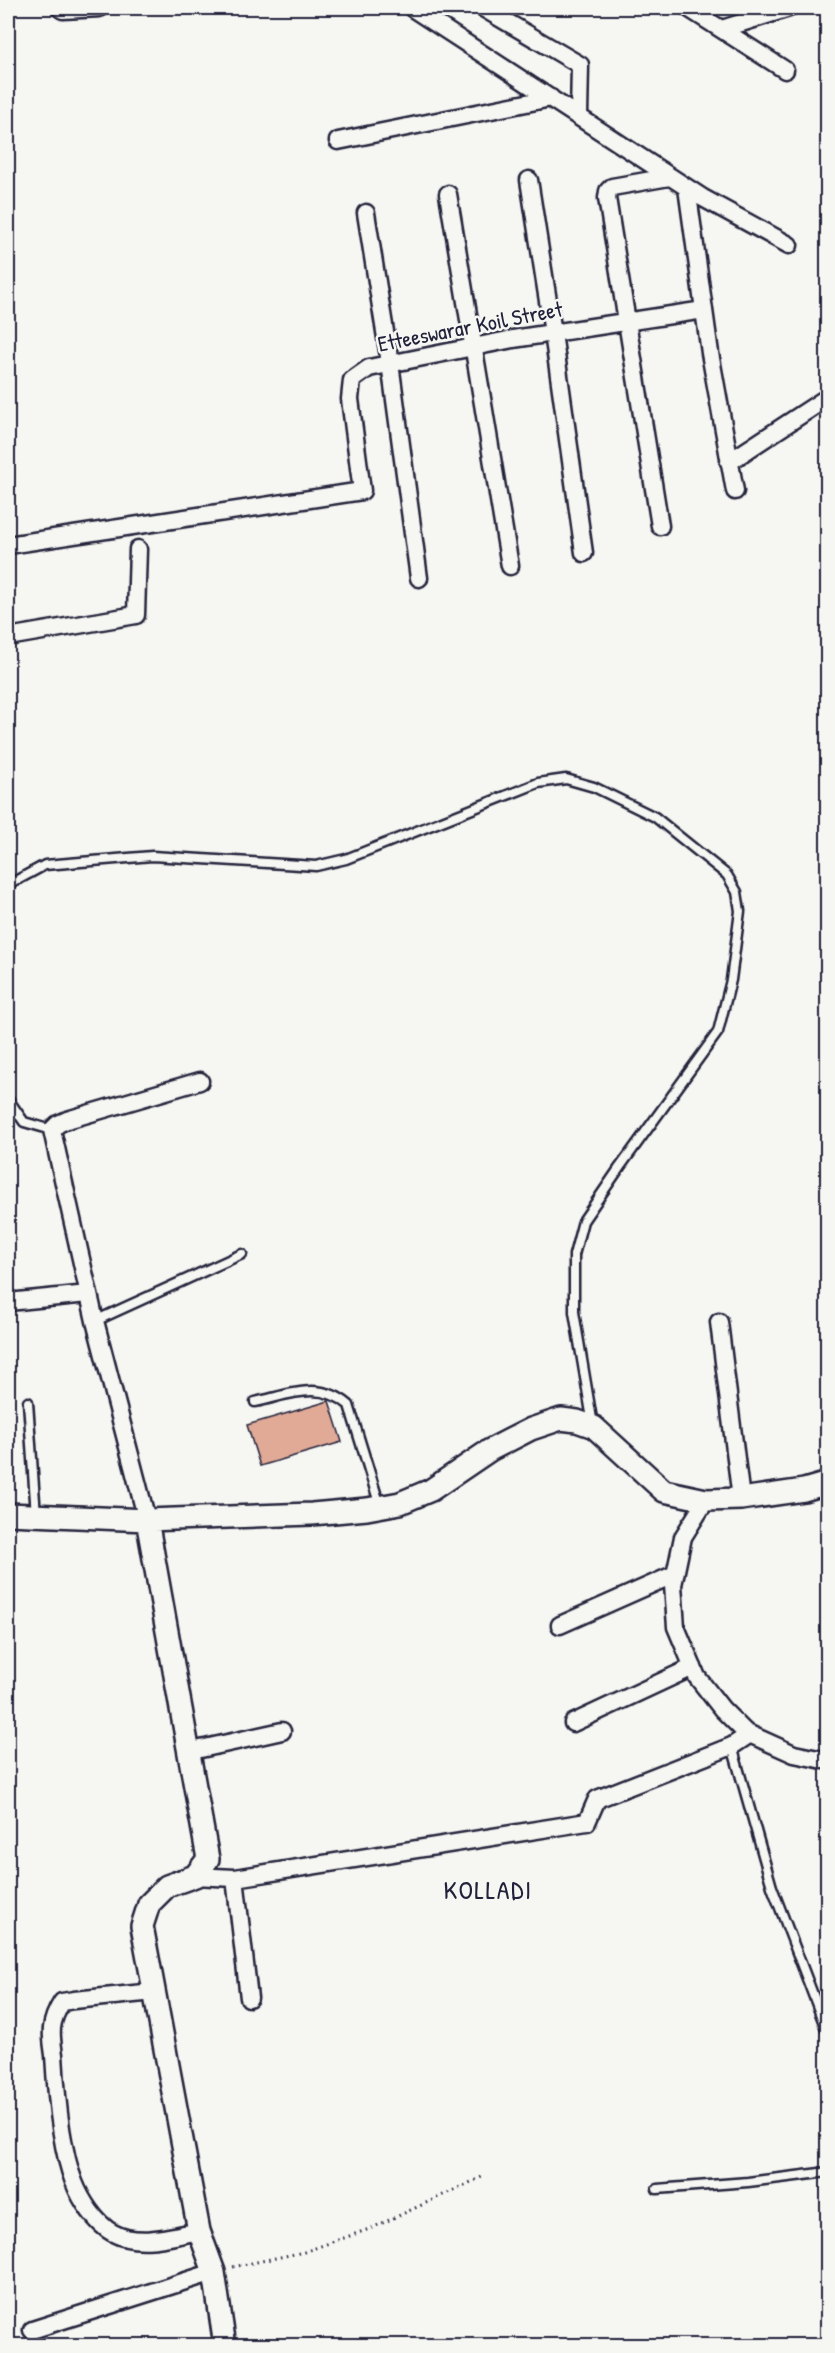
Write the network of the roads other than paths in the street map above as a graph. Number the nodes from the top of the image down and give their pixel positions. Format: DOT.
graph roads {
  1 [pos="60,8"];
  2 [pos="100,8"];
  3 [pos="412,8"];
  4 [pos="437,8"];
  5 [pos="483,8"];
  6 [pos="688,8"];
  7 [pos="789,8"];
  8 [pos="441,26"];
  9 [pos="722,29"];
  10 [pos="785,70"];
  11 [pos="550,98"];
  12 [pos="579,116"];
  13 [pos="338,141"];
  14 [pos="669,177"];
  15 [pos="529,180"];
  16 [pos="687,188"];
  17 [pos="448,194"];
  18 [pos="366,213"];
  19 [pos="789,245"];
  20 [pos="704,310"];
  21 [pos="625,322"];
  22 [pos="553,333"];
  23 [pos="473,347"];
  24 [pos="390,363"];
  25 [pos="828,397"];
  26 [pos="729,462"];
  27 [pos="735,492"];
  28 [pos="660,526"];
  29 [pos="8,545"];
  30 [pos="138,549"];
  31 [pos="584,554"];
  32 [pos="510,566"];
  33 [pos="419,578"];
  34 [pos="8,637"];
  35 [pos="8,885"];
  36 [pos="200,1081"];
  37 [pos="8,1099"];
  38 [pos="52,1130"];
  39 [pos="242,1254"];
  40 [pos="88,1294"];
  41 [pos="8,1302"];
  42 [pos="95,1321"];
  43 [pos="719,1322"];
  44 [pos="28,1402"];
  45 [pos="255,1402"];
  46 [pos="594,1427"];
  47 [pos="828,1483"];
  48 [pos="741,1499"];
  49 [pos="706,1500"];
  50 [pos="380,1507"];
  51 [pos="8,1514"];
  52 [pos="36,1515"];
  53 [pos="147,1520"];
  54 [pos="675,1574"];
  55 [pos="560,1625"];
  56 [pos="693,1667"];
  57 [pos="573,1723"];
  58 [pos="282,1731"];
  59 [pos="750,1734"];
  60 [pos="732,1746"];
  61 [pos="188,1752"];
  62 [pos="828,1761"];
  63 [pos="194,1876"];
  64 [pos="235,1878"];
  65 [pos="154,1992"];
  66 [pos="249,1998"];
  67 [pos="828,2034"];
  68 [pos="828,2172"];
  69 [pos="657,2190"];
  70 [pos="198,2231"];
  71 [pos="214,2272"];
  72 [pos="32,2330"];
  73 [pos="225,2346"];
  1 -- 2 [label="street"];
  3 -- 8 [label="street"];
  4 -- 8 [label="street"];
  5 -- 12 [label="street"];
  6 -- 9 [label="street"];
  7 -- 9 [label="street"];
  8 -- 11 [label="street"];
  9 -- 10 [label="street"];
  11 -- 12 [label="street"];
  11 -- 13 [label="street"];
  12 -- 14 [label="street"];
  14 -- 16 [label="street"];
  14 -- 21 [label="street"];
  15 -- 22 [label="street"];
  16 -- 19 [label="street"];
  16 -- 20 [label="street"];
  17 -- 23 [label="street"];
  18 -- 24 [label="street"];
  20 -- 21 [label="street, Etteeswarar Koil Street"];
  20 -- 26 [label="street"];
  21 -- 22 [label="street, Etteeswarar Koil Street"];
  21 -- 28 [label="street"];
  22 -- 23 [label="street, Etteeswarar Koil Street"];
  22 -- 31 [label="street"];
  23 -- 24 [label="street, Etteeswarar Koil Street"];
  23 -- 32 [label="street"];
  24 -- 29 [label="street, Etteeswarar Koil Street"];
  24 -- 33 [label="street"];
  25 -- 26 [label="street"];
  26 -- 27 [label="street"];
  30 -- 34 [label="street"];
  35 -- 46 [label="lane"];
  36 -- 38 [label="street"];
  37 -- 38 [label="lane"];
  38 -- 40 [label="street"];
  39 -- 42 [label="lane"];
  40 -- 41 [label="street"];
  40 -- 42 [label="street"];
  42 -- 53 [label="street"];
  43 -- 48 [label="street"];
  44 -- 52 [label="lane"];
  45 -- 50 [label="lane"];
  46 -- 49 [label="street"];
  46 -- 50 [label="street"];
  47 -- 48 [label="street"];
  48 -- 49 [label="street"];
  49 -- 54 [label="street"];
  50 -- 53 [label="street"];
  51 -- 52 [label="street"];
  52 -- 53 [label="street"];
  53 -- 61 [label="street"];
  54 -- 55 [label="street"];
  54 -- 56 [label="street"];
  56 -- 57 [label="street"];
  56 -- 59 [label="street"];
  58 -- 61 [label="street"];
  59 -- 60 [label="street"];
  59 -- 62 [label="street"];
  60 -- 64 [label="street"];
  60 -- 67 [label="lane"];
  61 -- 63 [label="street"];
  63 -- 64 [label="street"];
  63 -- 65 [label="street"];
  64 -- 66 [label="street"];
  65 -- 70 [label="street"];
  65 -- 70 [label="street"];
  68 -- 69 [label="lane"];
  70 -- 71 [label="street"];
  71 -- 72 [label="street"];
  71 -- 73 [label="street"];
}
